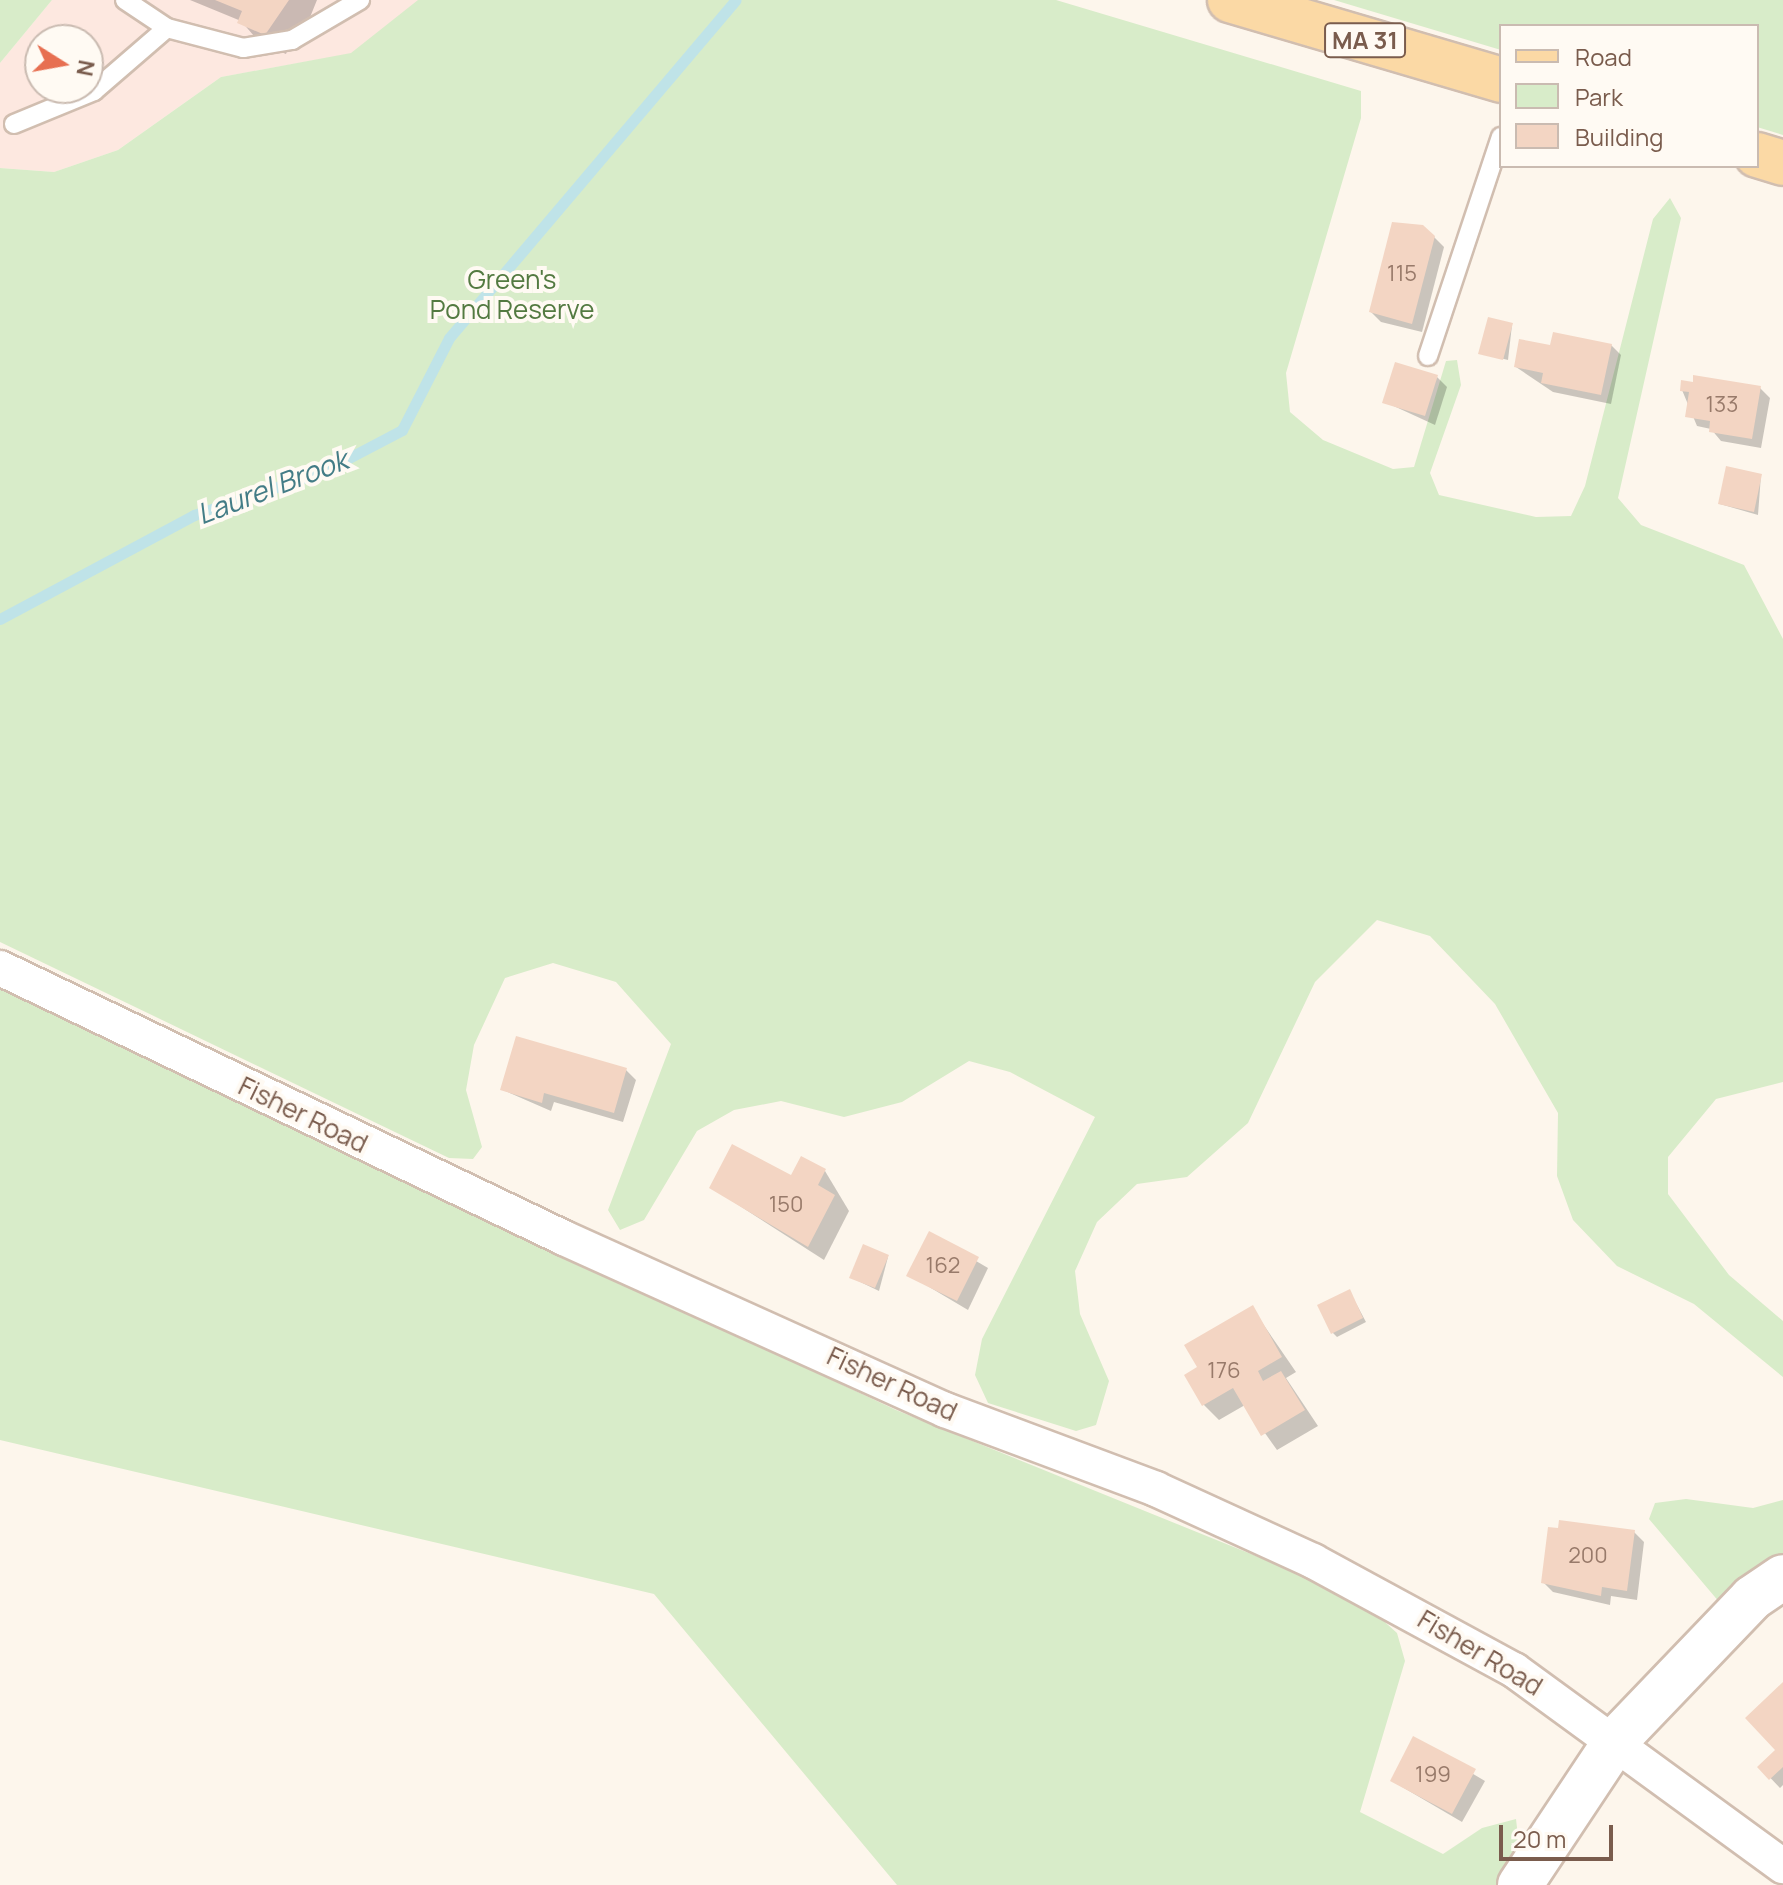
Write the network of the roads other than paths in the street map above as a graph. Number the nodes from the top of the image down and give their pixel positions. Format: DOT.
graph roads {
  1 [pos="125,0"];
  2 [pos="360,0"];
  3 [pos="1230,0"];
  4 [pos="167,28"];
  5 [pos="1499,79"];
  6 [pos="14,124"];
  7 [pos="1499,143"];
  8 [pos="1759,156"];
  9 [pos="1783,163"];
  10 [pos="1428,356"];
  11 [pos="0,968"];
  12 [pos="1783,1577"];
  13 [pos="1617,1739"];
  14 [pos="1783,1866"];
  15 [pos="1520,1885"];
  1 -- 4 [label="lane"];
  2 -- 4 [label="lane"];
  3 -- 5 [label="main road, MA 31"];
  4 -- 6 [label="lane"];
  7 -- 10 [label="lane"];
  8 -- 9 [label="main road"];
  11 -- 13 [label="street, Fisher Road"];
  12 -- 13 [label="street"];
  13 -- 14 [label="street, Fisher Road"];
  13 -- 15 [label="street"];
}
